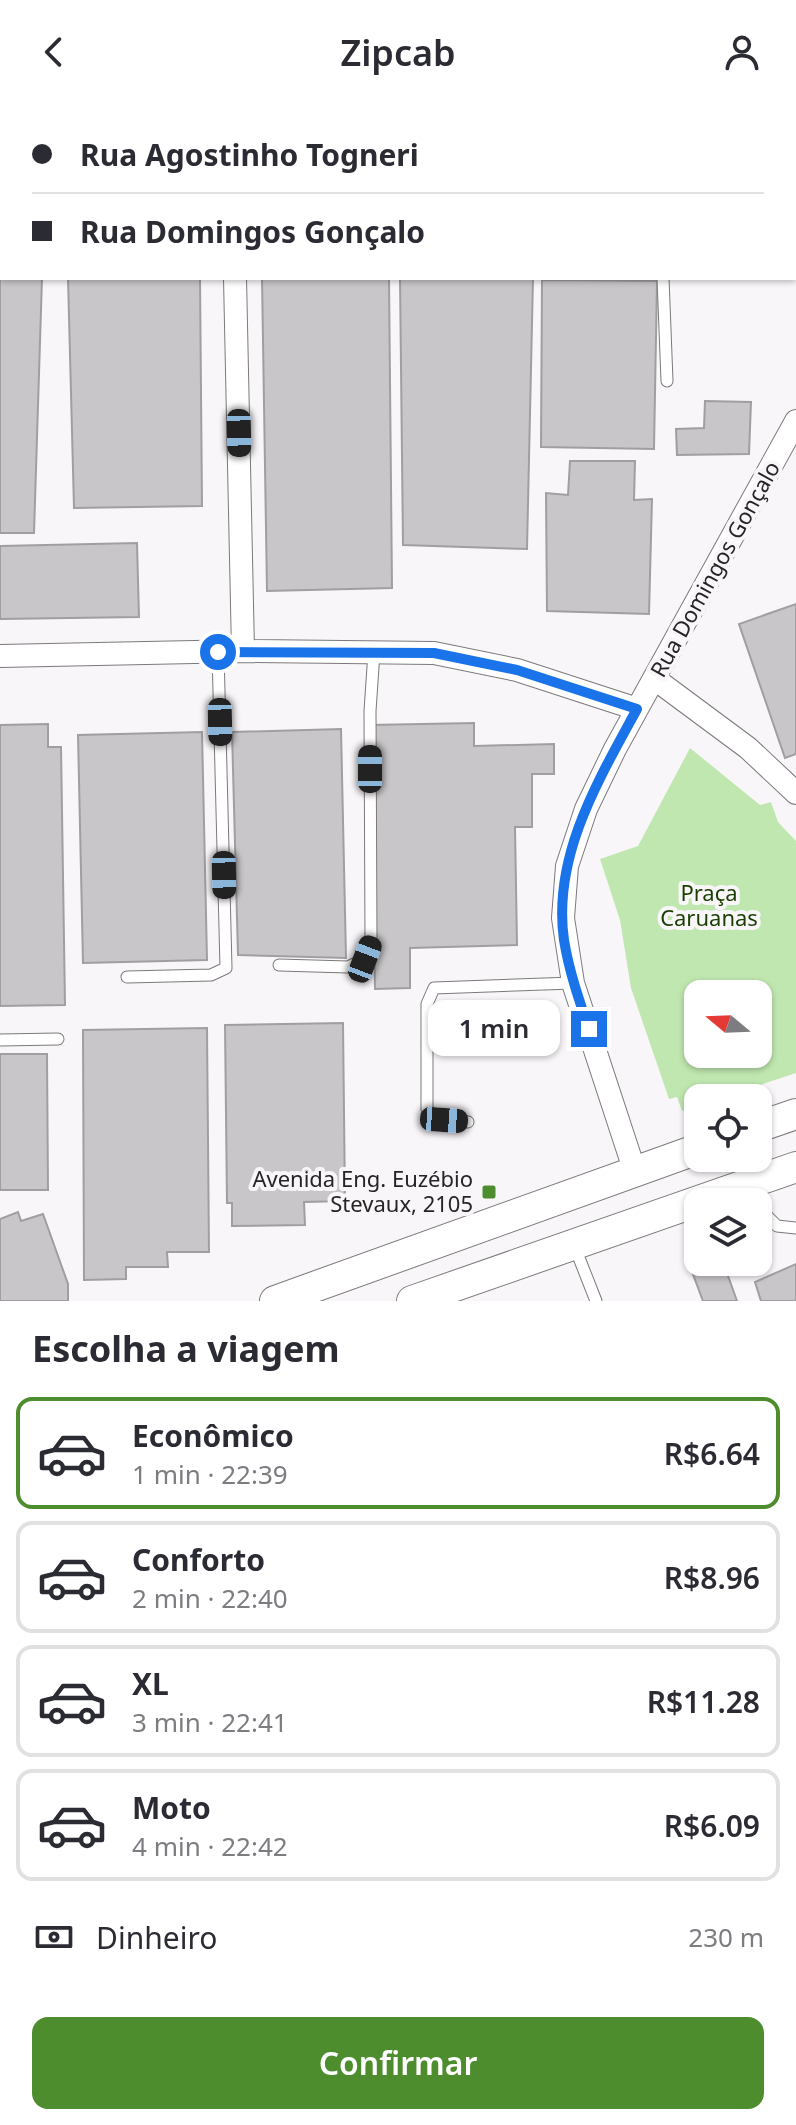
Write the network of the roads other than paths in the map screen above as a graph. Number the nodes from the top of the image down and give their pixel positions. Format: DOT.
graph roads {
  1 [pos="235,280"];
  2 [pos="663,280"];
  3 [pos="667,381"];
  4 [pos="796,421"];
  5 [pos="243,651"];
  6 [pos="218,652"];
  7 [pos="374,652"];
  8 [pos="0,656"];
  9 [pos="655,679"];
  10 [pos="637,709"];
  11 [pos="796,793"];
  12 [pos="279,965"];
  13 [pos="127,977"];
  14 [pos="573,983"];
  15 [pos="58,1039"];
  16 [pos="0,1040"];
  17 [pos="796,1114"];
  18 [pos="468,1122"];
  19 [pos="772,1122"];
  20 [pos="684,1154"];
  21 [pos="796,1167"];
  22 [pos="635,1172"];
  23 [pos="765,1188"];
  24 [pos="684,1216"];
  25 [pos="772,1221"];
  26 [pos="796,1228"];
  27 [pos="573,1244"];
  28 [pos="407,1254"];
  29 [pos="297,1299"];
  30 [pos="417,1300"];
  31 [pos="596,1301"];
  1 -- 5 [label="street"];
  2 -- 3 [label="lane"];
  4 -- 9 [label="street, Rua Domingos Gonçalo"];
  5 -- 6 [label="street"];
  5 -- 7 [label="street"];
  6 -- 8 [label="street"];
  6 -- 13 [label="lane"];
  7 -- 10 [label="street"];
  7 -- 12 [label="lane"];
  9 -- 10 [label="street, Rua Domingos Gonçalo"];
  9 -- 11 [label="street"];
  10 -- 14 [label="street, Rua Domingos Gonçalo"];
  14 -- 18 [label="lane"];
  14 -- 22 [label="street, Rua Domingos Gonçalo"];
  15 -- 16 [label="lane"];
  17 -- 19 [label="main road"];
  20 -- 22 [label="main road"];
  21 -- 23 [label="main road"];
  22 -- 28 [label="main road"];
  24 -- 27 [label="main road"];
  25 -- 26 [label="lane"];
  27 -- 30 [label="main road"];
  27 -- 31 [label="lane"];
  28 -- 29 [label="main road"];
  28 -- 30 [label="main road"];
}
